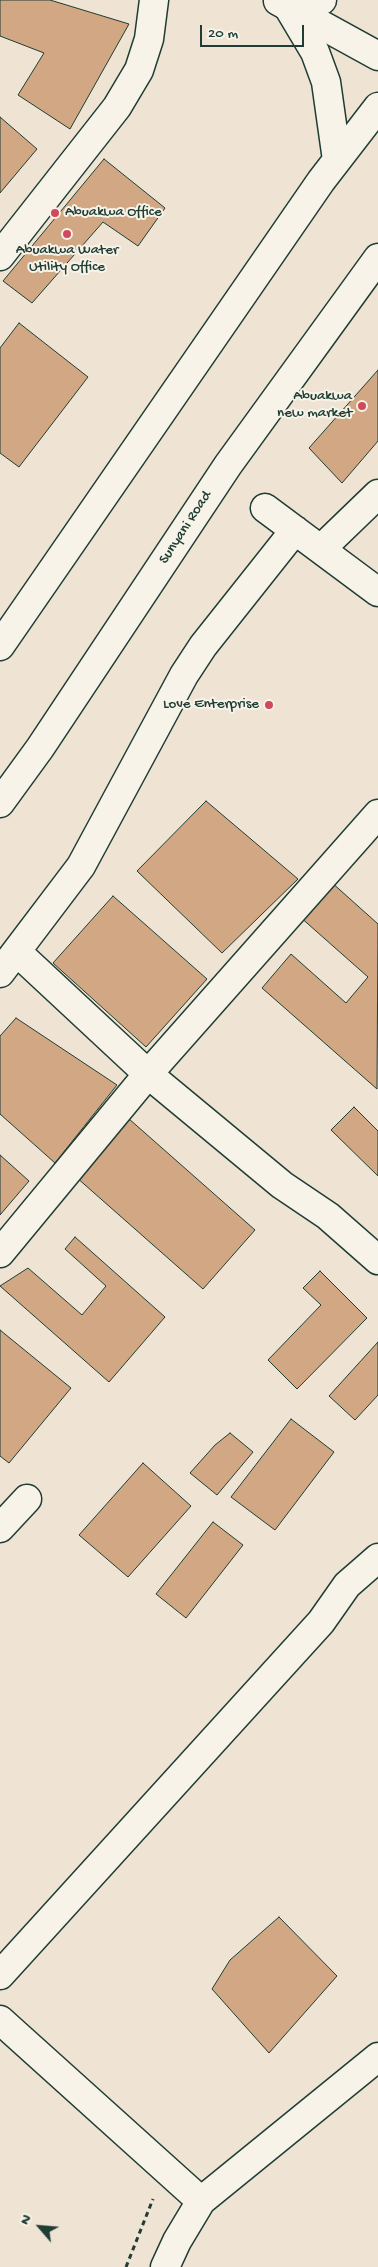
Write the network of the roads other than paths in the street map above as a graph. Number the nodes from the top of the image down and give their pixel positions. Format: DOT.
graph roads {
  1 [pos="154,0"];
  2 [pos="322,0"];
  3 [pos="282,2"];
  4 [pos="378,56"];
  5 [pos="378,107"];
  6 [pos="337,160"];
  7 [pos="0,256"];
  8 [pos="378,258"];
  9 [pos="378,494"];
  10 [pos="266,508"];
  11 [pos="295,530"];
  12 [pos="321,549"];
  13 [pos="378,592"];
  14 [pos="0,646"];
  15 [pos="0,803"];
  16 [pos="378,814"];
  17 [pos="17,952"];
  18 [pos="0,973"];
  19 [pos="148,1074"];
  20 [pos="0,1253"];
  21 [pos="378,1260"];
  22 [pos="26,1499"];
  23 [pos="0,1528"];
  24 [pos="378,1558"];
  25 [pos="0,1975"];
  26 [pos="2,2026"];
  27 [pos="378,2057"];
  28 [pos="201,2201"];
  29 [pos="165,2267"];
  1 -- 7 [label="street"];
  2 -- 3 [label="street"];
  3 -- 4 [label="street"];
  3 -- 6 [label="street"];
  5 -- 6 [label="street"];
  6 -- 14 [label="street"];
  8 -- 15 [label="street, Sunyani Road"];
  9 -- 12 [label="street"];
  10 -- 11 [label="street"];
  11 -- 12 [label="street"];
  11 -- 17 [label="street"];
  12 -- 13 [label="street"];
  16 -- 19 [label="street"];
  17 -- 18 [label="street"];
  17 -- 19 [label="street"];
  19 -- 20 [label="street"];
  19 -- 21 [label="street"];
  22 -- 23 [label="street"];
  24 -- 25 [label="street"];
  26 -- 28 [label="street"];
  27 -- 28 [label="street"];
  28 -- 29 [label="street"];
}
